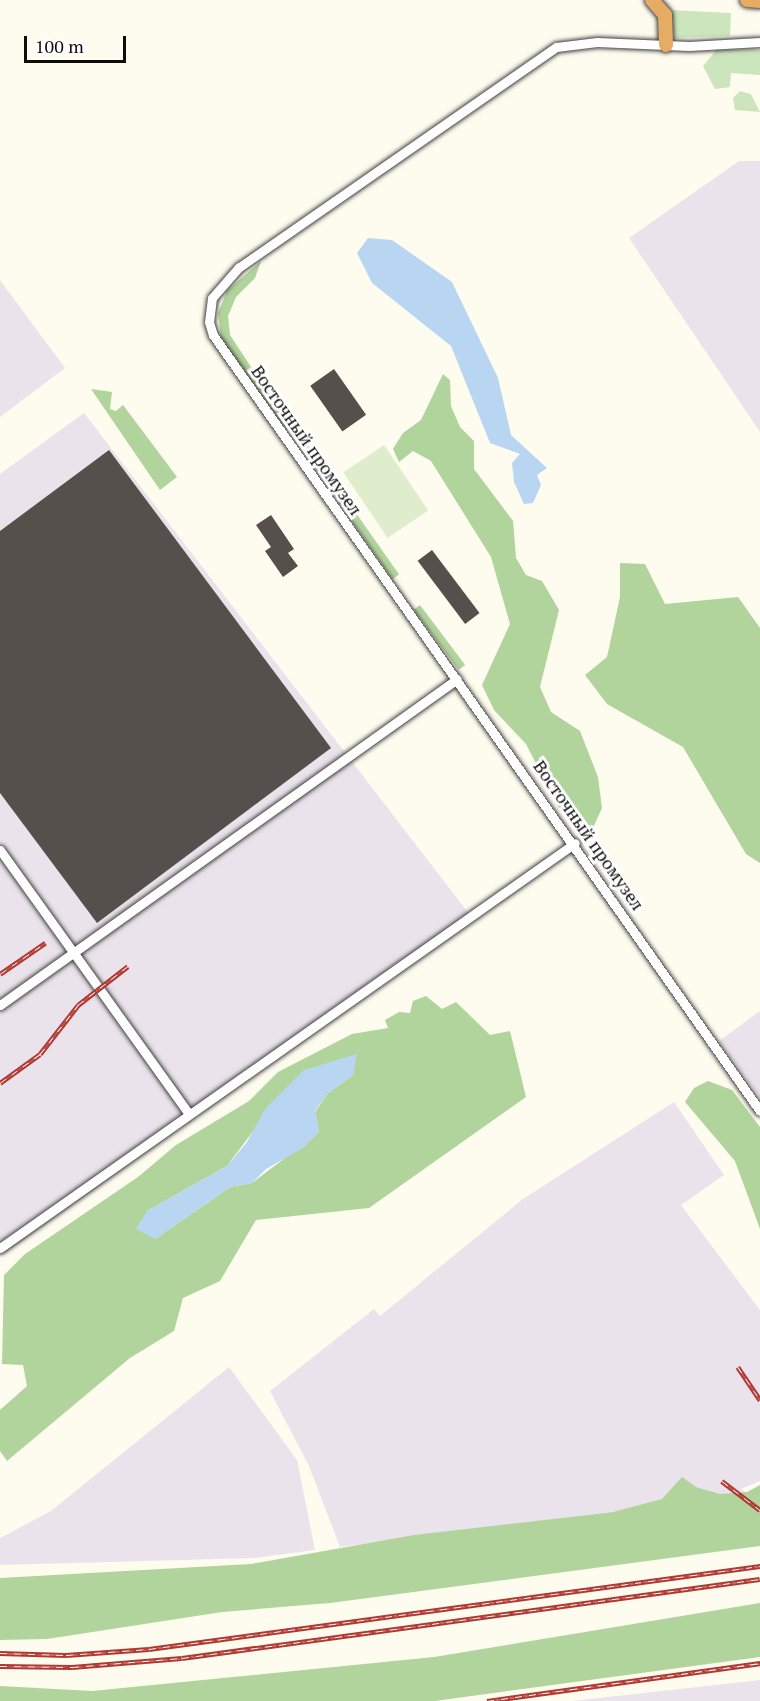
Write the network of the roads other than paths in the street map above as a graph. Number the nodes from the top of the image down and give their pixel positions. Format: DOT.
graph roads {
  1 [pos="652,0"];
  2 [pos="747,0"];
  3 [pos="760,1"];
  4 [pos="760,42"];
  5 [pos="666,45"];
  6 [pos="457,679"];
  7 [pos="575,843"];
  8 [pos="0,850"];
  9 [pos="74,953"];
  10 [pos="0,1005"];
  11 [pos="760,1111"];
  12 [pos="188,1113"];
  13 [pos="0,1248"];
  1 -- 5 [label="highway"];
  2 -- 3 [label="highway"];
  4 -- 5 [label="street, Восточный промузел"];
  5 -- 6 [label="street, Восточный промузел"];
  6 -- 7 [label="street, Восточный промузел"];
  6 -- 9 [label="street"];
  7 -- 11 [label="street, Восточный промузел"];
  7 -- 12 [label="street"];
  8 -- 9 [label="street"];
  9 -- 10 [label="street"];
  9 -- 12 [label="street"];
  12 -- 13 [label="street"];
}
